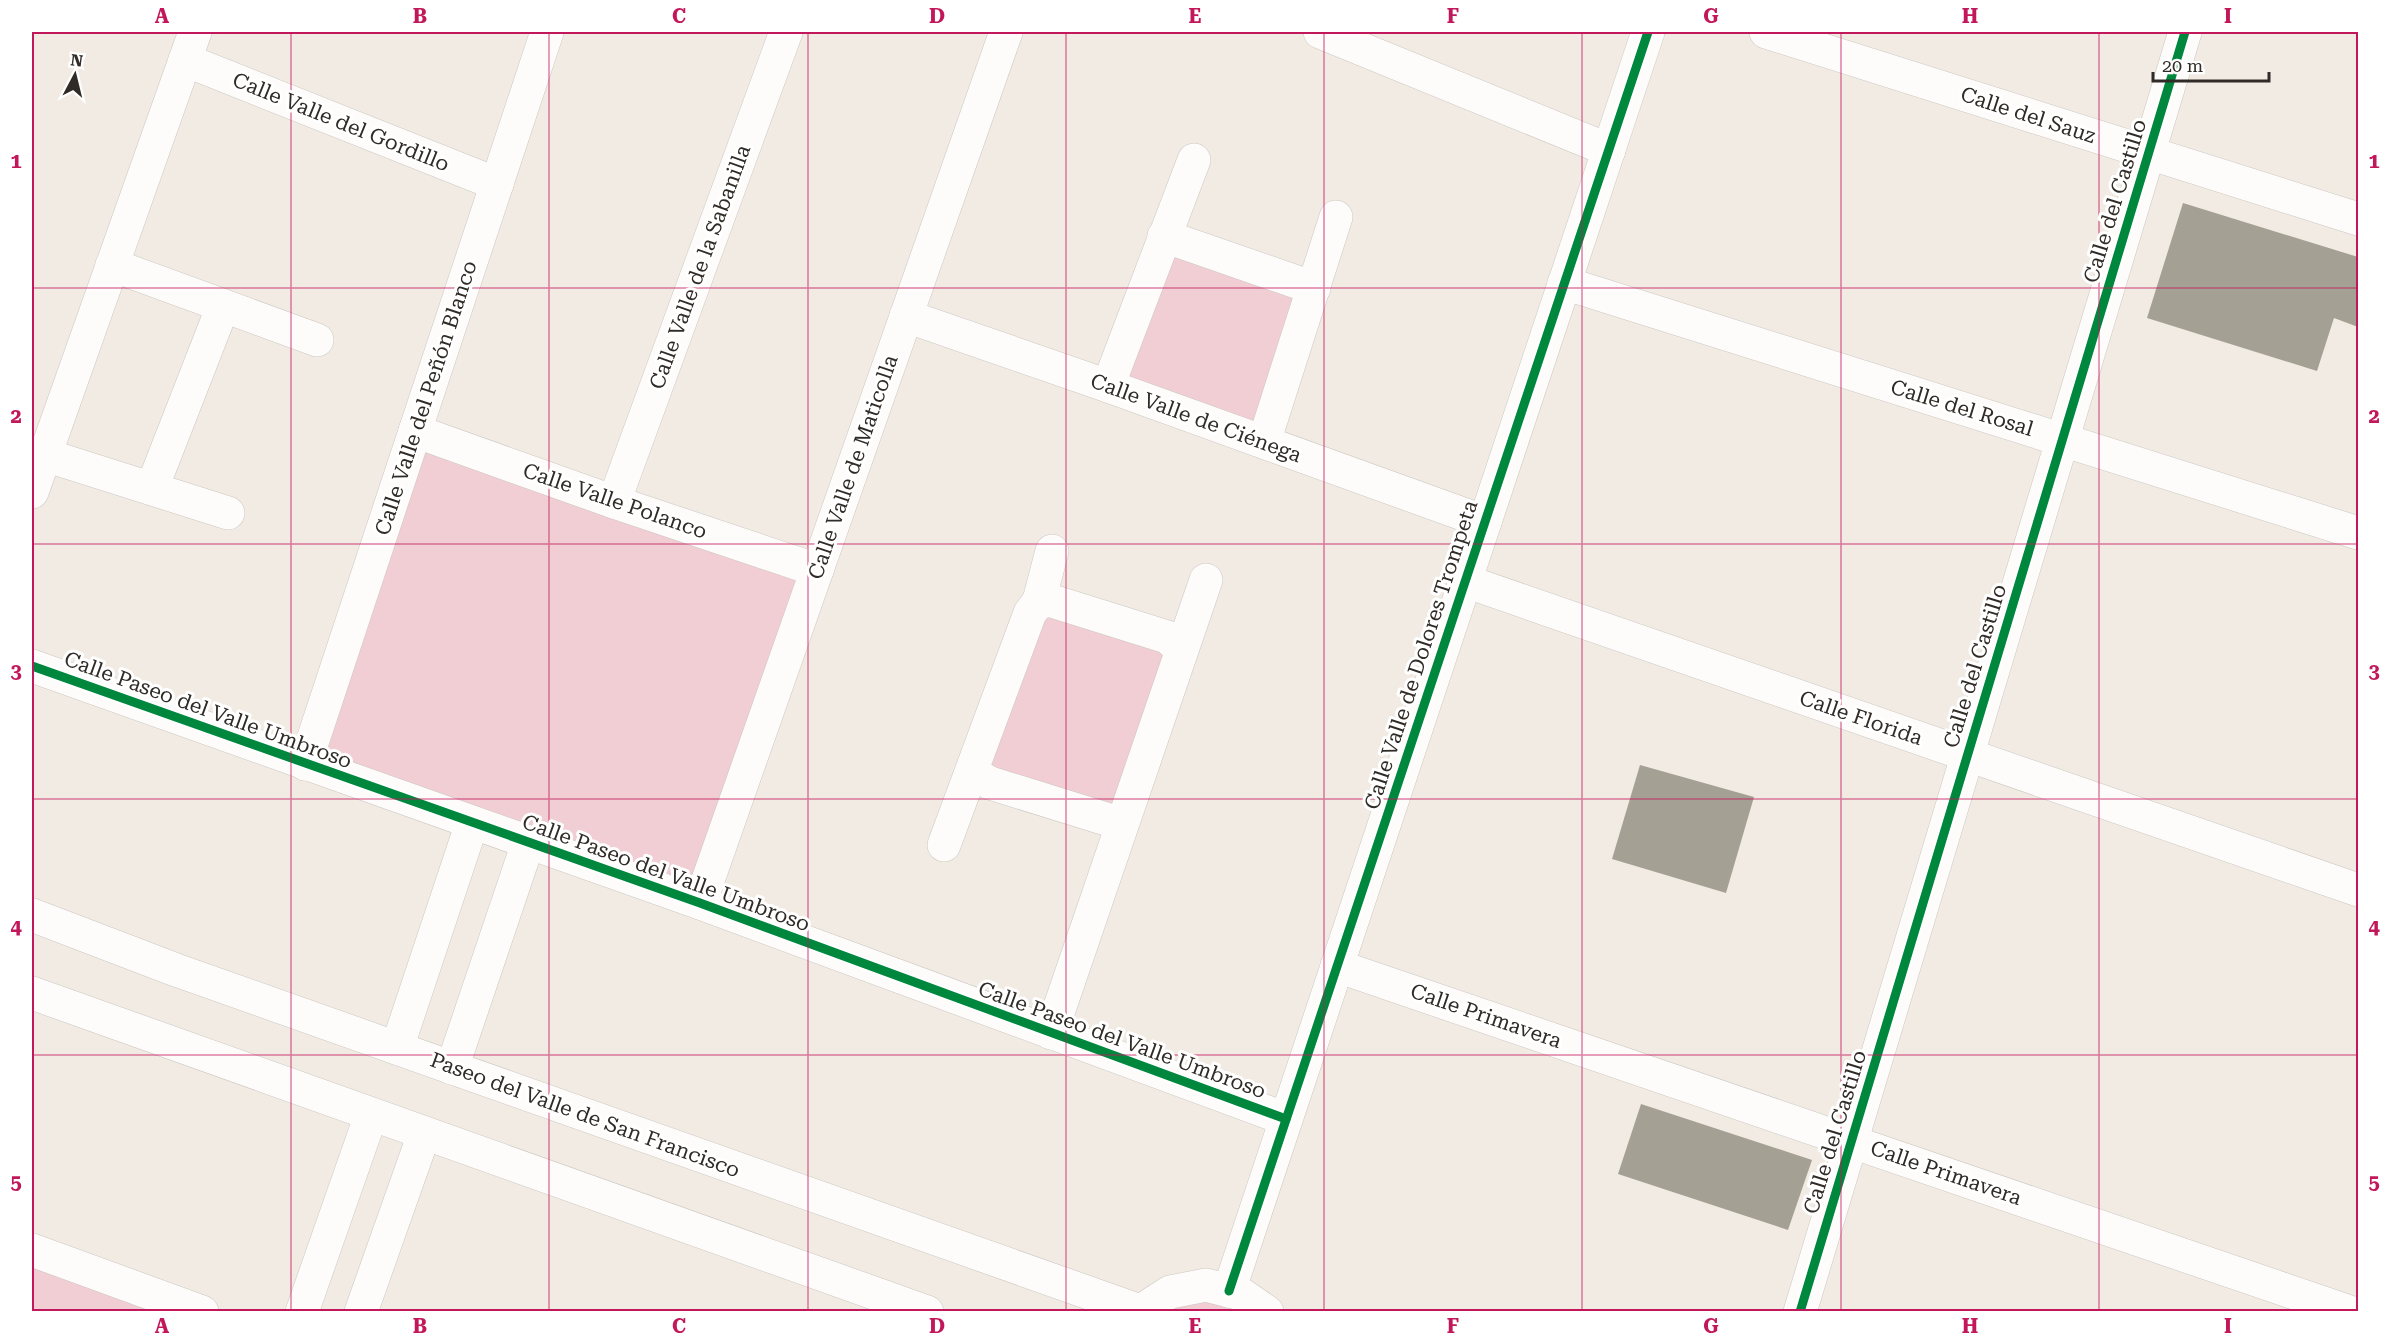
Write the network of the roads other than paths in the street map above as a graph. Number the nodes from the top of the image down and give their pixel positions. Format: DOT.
graph roads {
  1 [pos="547,32"];
  2 [pos="786,32"];
  3 [pos="1006,32"];
  4 [pos="1320,32"];
  5 [pos="1648,32"];
  6 [pos="1766,32"];
  7 [pos="2185,32"];
  8 [pos="190,46"];
  9 [pos="1609,150"];
  10 [pos="2148,153"];
  11 [pos="1194,160"];
  12 [pos="497,184"];
  13 [pos="1336,218"];
  14 [pos="2358,219"];
  15 [pos="1164,236"];
  16 [pos="112,265"];
  17 [pos="1564,283"];
  18 [pos="1314,288"];
  19 [pos="223,306"];
  20 [pos="906,316"];
  21 [pos="317,340"];
  22 [pos="1108,386"];
  23 [pos="415,431"];
  24 [pos="2061,440"];
  25 [pos="1264,442"];
  26 [pos="45,455"];
  27 [pos="152,488"];
  28 [pos="32,492"];
  29 [pos="614,502"];
  30 [pos="228,513"];
  31 [pos="1485,522"];
  32 [pos="2358,533"];
  33 [pos="1052,551"];
  34 [pos="817,570"];
  35 [pos="1206,580"];
  36 [pos="1465,581"];
  37 [pos="1039,601"];
  38 [pos="1181,649"];
  39 [pos="32,666"];
  40 [pos="1967,755"];
  41 [pos="305,764"];
  42 [pos="972,773"];
  43 [pos="472,823"];
  44 [pos="1122,824"];
  45 [pos="528,843"];
  46 [pos="944,845"];
  47 [pos="2358,890"];
  48 [pos="700,903"];
  49 [pos="32,915"];
  50 [pos="1337,966"];
  51 [pos="32,993"];
  52 [pos="1051,1033"];
  53 [pos="397,1048"];
  54 [pos="452,1068"];
  55 [pos="371,1115"];
  56 [pos="1286,1119"];
  57 [pos="424,1134"];
  58 [pos="1851,1141"];
  59 [pos="32,1250"];
  60 [pos="1229,1291"];
  61 [pos="202,1311"];
  62 [pos="302,1311"];
  63 [pos="361,1311"];
  64 [pos="927,1311"];
  65 [pos="1140,1311"];
  66 [pos="1267,1311"];
  67 [pos="1800,1311"];
  68 [pos="2350,1311"];
  1 -- 12 [label="street, Calle Valle del Peñón Blanco"];
  2 -- 29 [label="street, Calle Valle de la Sabanilla"];
  3 -- 20 [label="street, Calle Valle de Maticolla"];
  4 -- 9 [label="street"];
  5 -- 9 [label="street, Calle Valle de Dolores Trompeta"];
  6 -- 10 [label="street, Calle del Sauz"];
  7 -- 10 [label="street, Calle del Castillo"];
  8 -- 12 [label="street, Calle Valle del Gordillo"];
  8 -- 16 [label="street"];
  9 -- 17 [label="street, Calle Valle de Dolores Trompeta"];
  10 -- 14 [label="street, Calle del Sauz"];
  10 -- 24 [label="street, Calle del Castillo"];
  11 -- 15 [label="street"];
  12 -- 23 [label="street, Calle Valle del Peñón Blanco"];
  13 -- 18 [label="street"];
  15 -- 18 [label="street"];
  15 -- 22 [label="street"];
  16 -- 19 [label="street"];
  16 -- 26 [label="street"];
  17 -- 24 [label="street, Calle del Rosal"];
  17 -- 31 [label="street, Calle Valle de Dolores Trompeta"];
  18 -- 25 [label="street"];
  19 -- 21 [label="street"];
  19 -- 27 [label="street"];
  20 -- 22 [label="street, Calle Valle de Ciénega"];
  20 -- 34 [label="street, Calle Valle de Maticolla"];
  22 -- 25 [label="street, Calle Valle de Ciénega"];
  23 -- 29 [label="street, Calle Valle Polanco"];
  23 -- 41 [label="street, Calle Valle del Peñón Blanco"];
  24 -- 32 [label="street, Calle del Rosal"];
  24 -- 40 [label="street, Calle del Castillo"];
  25 -- 31 [label="street, Calle Valle de Ciénega"];
  26 -- 27 [label="street"];
  26 -- 28 [label="street"];
  27 -- 30 [label="street"];
  29 -- 34 [label="street, Calle Valle Polanco"];
  31 -- 36 [label="street, Calle Valle de Dolores Trompeta"];
  33 -- 37 [label="street"];
  34 -- 48 [label="street, Calle Valle de Maticolla"];
  35 -- 38 [label="street"];
  36 -- 40 [label="street, Calle Florida"];
  36 -- 50 [label="street, Calle Valle de Dolores Trompeta"];
  37 -- 38 [label="street"];
  37 -- 42 [label="street"];
  38 -- 44 [label="street"];
  39 -- 41 [label="street, Calle Paseo del Valle Umbroso"];
  40 -- 47 [label="street, Calle Florida"];
  40 -- 58 [label="street, Calle del Castillo"];
  41 -- 43 [label="street, Calle Paseo del Valle Umbroso"];
  42 -- 44 [label="street"];
  42 -- 46 [label="street"];
  43 -- 45 [label="street, Calle Paseo del Valle Umbroso"];
  43 -- 53 [label="street"];
  44 -- 52 [label="street"];
  45 -- 48 [label="street, Calle Paseo del Valle Umbroso"];
  45 -- 54 [label="street"];
  48 -- 52 [label="street, Calle Paseo del Valle Umbroso"];
  49 -- 53 [label="street, Paseo del Valle de San Francisco"];
  50 -- 56 [label="street, Calle Valle de Dolores Trompeta"];
  50 -- 58 [label="street, Calle Primavera"];
  51 -- 55 [label="street"];
  52 -- 56 [label="street, Calle Paseo del Valle Umbroso"];
  53 -- 54 [label="street, Paseo del Valle de San Francisco"];
  54 -- 65 [label="street, Paseo del Valle de San Francisco"];
  55 -- 57 [label="street"];
  55 -- 62 [label="street"];
  56 -- 60 [label="street, Calle Valle de Dolores Trompeta"];
  57 -- 63 [label="street"];
  57 -- 64 [label="street"];
  58 -- 67 [label="street, Calle del Castillo"];
  58 -- 68 [label="street, Calle Primavera"];
  59 -- 61 [label="street"];
  60 -- 65 [label="street"];
  60 -- 66 [label="street"];
}
